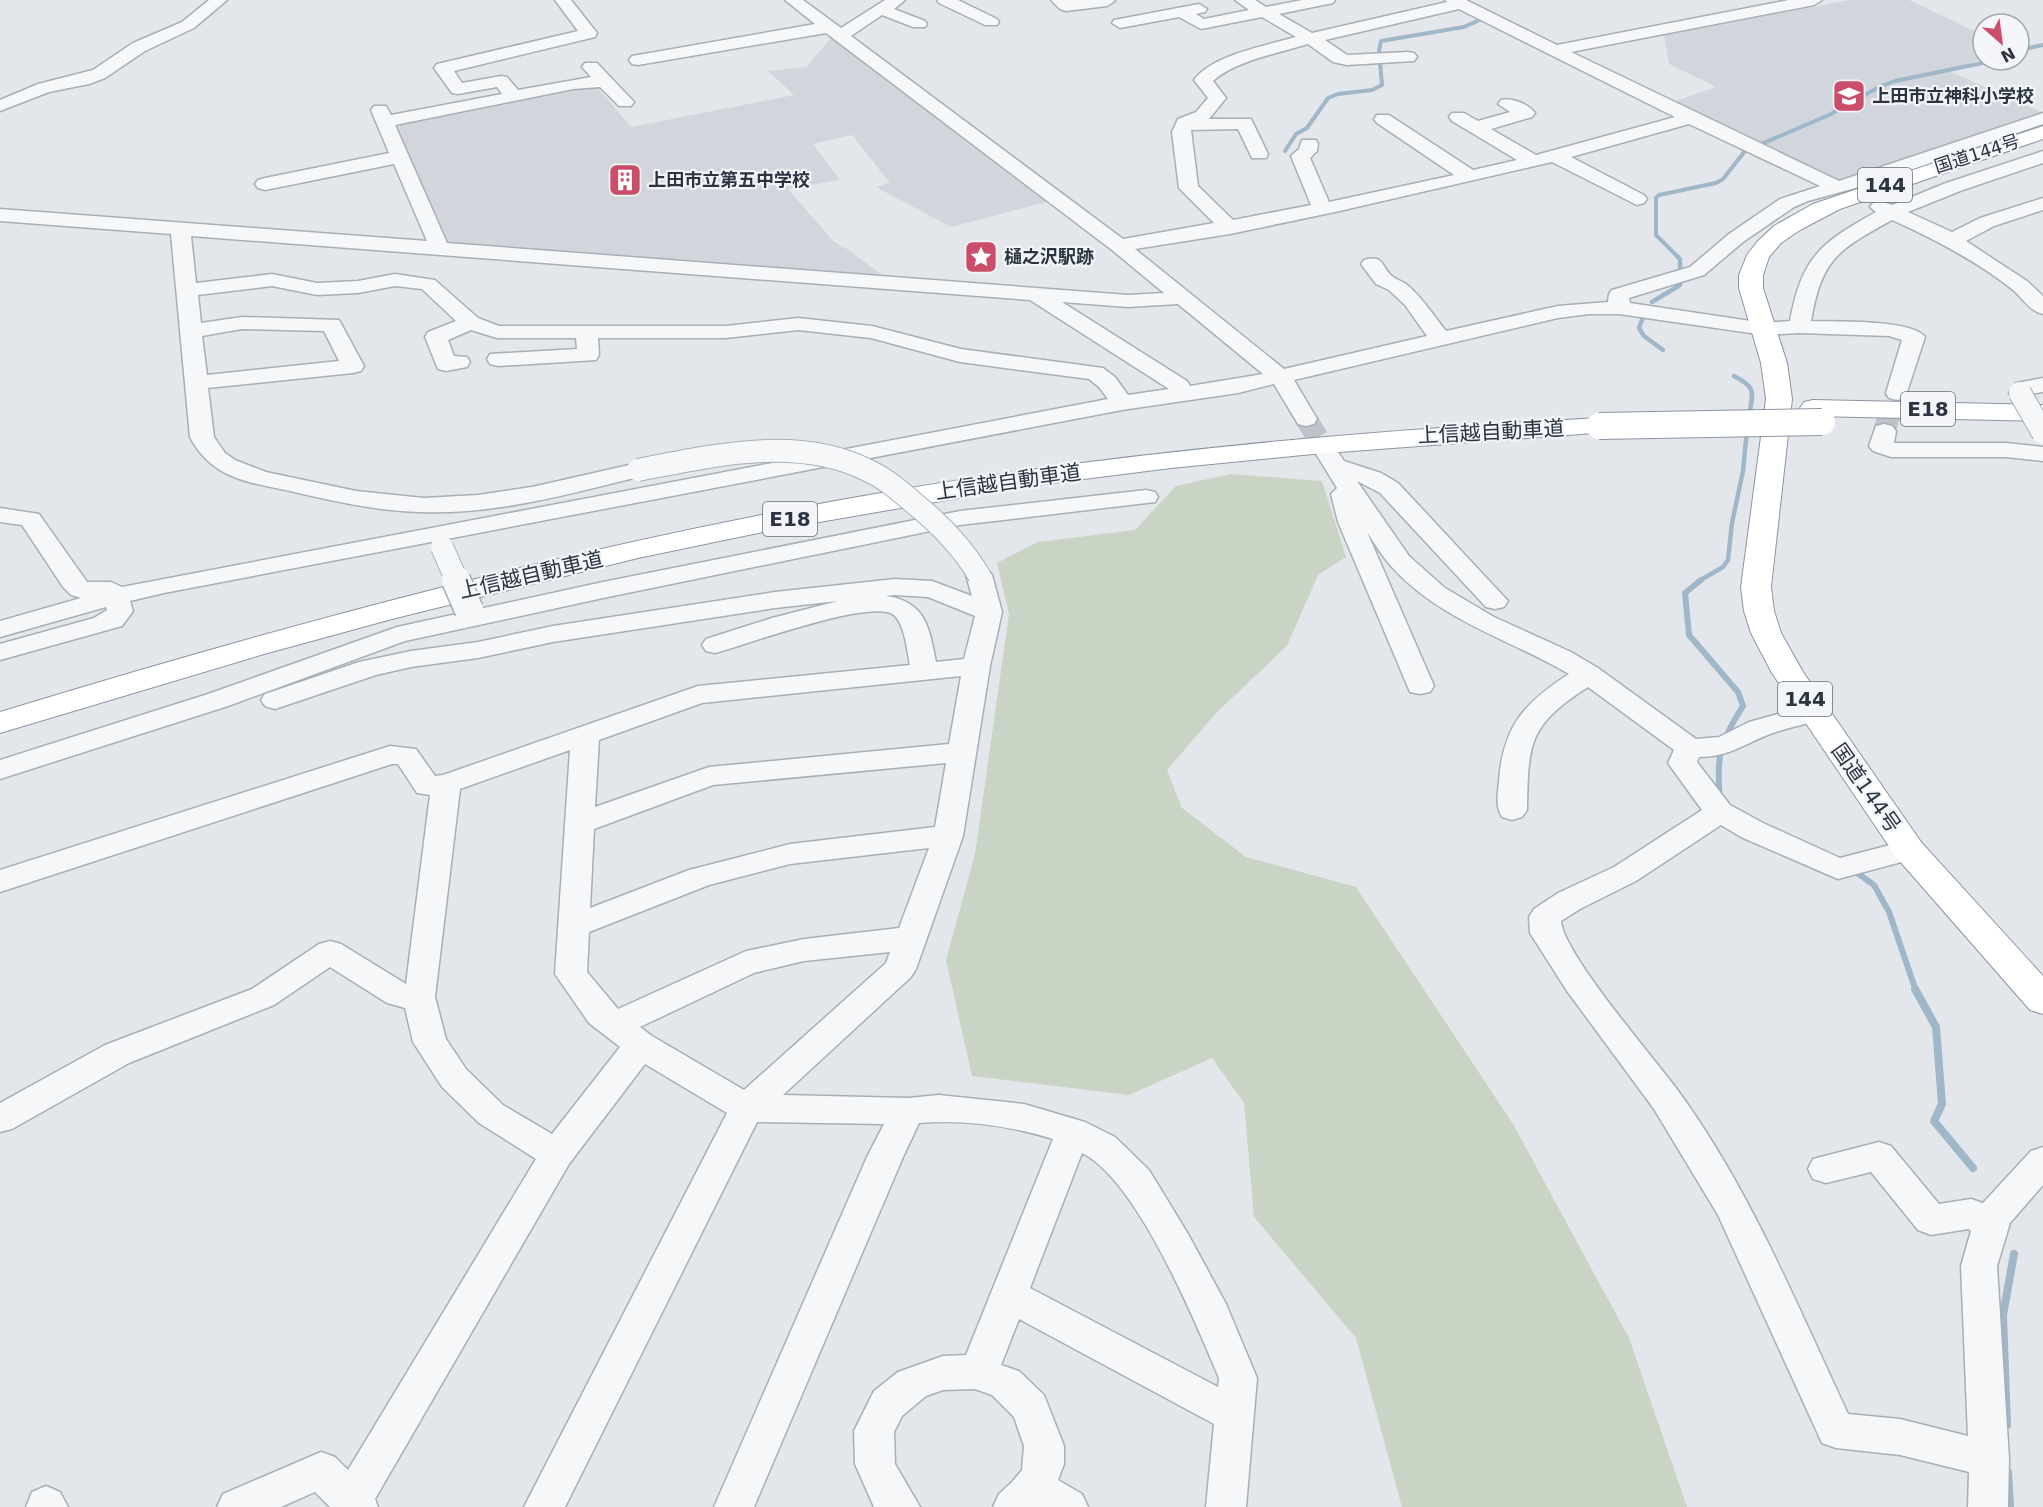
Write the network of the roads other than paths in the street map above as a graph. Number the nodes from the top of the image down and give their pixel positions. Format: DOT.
graph roads {
  1 [pos="219,0"];
  2 [pos="563,0"];
  3 [pos="793,0"];
  4 [pos="897,0"];
  5 [pos="945,0"];
  6 [pos="1059,0"];
  7 [pos="1243,0"];
  8 [pos="1327,0"];
  9 [pos="1814,0"];
  10 [pos="1107,1"];
  11 [pos="1457,2"];
  12 [pos="1700,4"];
  13 [pos="1207,8"];
  14 [pos="880,9"];
  15 [pos="1181,12"];
  16 [pos="1264,13"];
  17 [pos="1726,16"];
  18 [pos="991,22"];
  19 [pos="1120,23"];
  20 [pos="919,24"];
  21 [pos="835,32"];
  22 [pos="1308,38"];
  23 [pos="1285,45"];
  24 [pos="1556,50"];
  25 [pos="1408,57"];
  26 [pos="1305,58"];
  27 [pos="638,60"];
  28 [pos="590,66"];
  29 [pos="604,81"];
  30 [pos="513,95"];
  31 [pos="625,102"];
  32 [pos="1507,104"];
  33 [pos="0,106"];
  34 [pos="1458,117"];
  35 [pos="1691,118"];
  36 [pos="2043,118"];
  37 [pos="1383,119"];
  38 [pos="1184,125"];
  39 [pos="1476,127"];
  40 [pos="2043,132"];
  41 [pos="1309,144"];
  42 [pos="2043,145"];
  43 [pos="1259,154"];
  44 [pos="1555,156"];
  45 [pos="400,158"];
  46 [pos="2043,158"];
  47 [pos="1533,161"];
  48 [pos="1469,176"];
  49 [pos="265,184"];
  50 [pos="1835,186"];
  51 [pos="1637,199"];
  52 [pos="2043,204"];
  53 [pos="1880,207"];
  54 [pos="1322,208"];
  55 [pos="0,215"];
  56 [pos="180,228"];
  57 [pos="1230,228"];
  58 [pos="1952,240"];
  59 [pos="361,242"];
  60 [pos="1119,246"];
  61 [pos="440,249"];
  62 [pos="1371,264"];
  63 [pos="363,286"];
  64 [pos="186,290"];
  65 [pos="1035,294"];
  66 [pos="1182,298"];
  67 [pos="1620,308"];
  68 [pos="2043,308"];
  69 [pos="470,322"];
  70 [pos="1799,327"];
  71 [pos="1764,330"];
  72 [pos="190,331"];
  73 [pos="497,332"];
  74 [pos="587,333"];
  75 [pos="1440,338"];
  76 [pos="459,362"];
  77 [pos="1281,377"];
  78 [pos="196,383"];
  79 [pos="2043,385"];
  80 [pos="1179,386"];
  81 [pos="1897,393"];
  82 [pos="1122,403"];
  83 [pos="2043,413"];
  84 [pos="1818,415"];
  85 [pos="1306,419"];
  86 [pos="1596,419"];
  87 [pos="2043,428"];
  88 [pos="1884,431"];
  89 [pos="2043,433"];
  90 [pos="2039,450"];
  91 [pos="1332,460"];
  92 [pos="558,489"];
  93 [pos="1146,497"];
  94 [pos="0,515"];
  95 [pos="441,539"];
  96 [pos="116,596"];
  97 [pos="1495,601"];
  98 [pos="988,612"];
  99 [pos="470,614"];
  100 [pos="0,629"];
  101 [pos="715,645"];
  102 [pos="0,652"];
  103 [pos="976,666"];
  104 [pos="925,672"];
  105 [pos="1588,674"];
  106 [pos="1420,686"];
  107 [pos="0,705"];
  108 [pos="1814,713"];
  109 [pos="0,723"];
  110 [pos="585,734"];
  111 [pos="1710,746"];
  112 [pos="962,752"];
  113 [pos="0,772"];
  114 [pos="446,784"];
  115 [pos="1512,810"];
  116 [pos="1720,812"];
  117 [pos="578,824"];
  118 [pos="948,836"];
  119 [pos="1909,850"];
  120 [pos="0,881"];
  121 [pos="574,926"];
  122 [pos="912,938"];
  123 [pos="418,997"];
  124 [pos="2043,1000"];
  125 [pos="614,1025"];
  126 [pos="640,1046"];
  127 [pos="747,1108"];
  128 [pos="908,1111"];
  129 [pos="0,1119"];
  130 [pos="1073,1132"];
  131 [pos="557,1154"];
  132 [pos="2043,1161"];
  133 [pos="1826,1169"];
  134 [pos="1992,1224"];
  135 [pos="1009,1295"];
  136 [pos="979,1371"];
  137 [pos="1234,1415"];
  138 [pos="1989,1460"];
  139 [pos="1023,1497"];
  140 [pos="355,1505"];
  141 [pos="237,1507"];
  142 [pos="544,1507"];
  143 [pos="734,1507"];
  144 [pos="900,1507"];
  145 [pos="1068,1507"];
  146 [pos="1226,1507"];
  147 [pos="1988,1507"];
  1 -- 33 [label="street"];
  2 -- 30 [label="street"];
  3 -- 21 [label="street"];
  4 -- 14 [label="street"];
  5 -- 18 [label="street"];
  6 -- 10 [label="street"];
  7 -- 16 [label="street"];
  8 -- 16 [label="street"];
  9 -- 17 [label="street"];
  11 -- 22 [label="street"];
  11 -- 24 [label="street"];
  12 -- 17 [label="street"];
  13 -- 15 [label="street"];
  14 -- 20 [label="street"];
  14 -- 21 [label="street"];
  15 -- 16 [label="street"];
  15 -- 19 [label="street"];
  16 -- 22 [label="street"];
  17 -- 24 [label="street"];
  21 -- 27 [label="street"];
  21 -- 60 [label="street"];
  22 -- 23 [label="street"];
  22 -- 25 [label="street"];
  23 -- 26 [label="street"];
  23 -- 38 [label="street"];
  24 -- 35 [label="street"];
  28 -- 29 [label="street"];
  29 -- 30 [label="street"];
  29 -- 31 [label="street"];
  30 -- 45 [label="street"];
  32 -- 39 [label="street"];
  34 -- 39 [label="street"];
  35 -- 44 [label="street"];
  35 -- 50 [label="street"];
  36 -- 50 [label="street"];
  37 -- 48 [label="street"];
  38 -- 43 [label="street"];
  38 -- 57 [label="street"];
  39 -- 47 [label="street"];
  40 -- 71 [label="highway, 国道144号 / 144"];
  41 -- 54 [label="street"];
  42 -- 53 [label="highway, 国道144号 / 144"];
  44 -- 47 [label="street"];
  44 -- 51 [label="street"];
  45 -- 49 [label="street"];
  45 -- 61 [label="street"];
  46 -- 53 [label="street"];
  47 -- 48 [label="street"];
  48 -- 54 [label="street"];
  50 -- 67 [label="street"];
  52 -- 58 [label="street"];
  53 -- 58 [label="street"];
  53 -- 70 [label="street"];
  53 -- 71 [label="highway, 国道144号 / 144"];
  54 -- 57 [label="street"];
  55 -- 56 [label="street"];
  56 -- 59 [label="street"];
  56 -- 64 [label="street"];
  57 -- 60 [label="street"];
  58 -- 68 [label="street"];
  59 -- 61 [label="street"];
  59 -- 63 [label="street"];
  60 -- 66 [label="street"];
  61 -- 65 [label="street"];
  62 -- 75 [label="street"];
  63 -- 64 [label="street"];
  63 -- 69 [label="street"];
  64 -- 72 [label="street"];
  65 -- 66 [label="street"];
  65 -- 80 [label="street"];
  66 -- 77 [label="street"];
  67 -- 71 [label="street"];
  67 -- 75 [label="street"];
  69 -- 73 [label="street"];
  69 -- 76 [label="street"];
  70 -- 71 [label="street"];
  70 -- 81 [label="street"];
  71 -- 108 [label="highway, 国道144号 / 144"];
  72 -- 78 [label="street"];
  72 -- 78 [label="street"];
  73 -- 74 [label="street"];
  73 -- 74 [label="street"];
  74 -- 82 [label="street"];
  75 -- 77 [label="street"];
  77 -- 82 [label="street"];
  77 -- 85 [label="street"];
  78 -- 92 [label="street"];
  79 -- 89 [label="street, bridge"];
  82 -- 95 [label="street"];
  83 -- 84 [label="highway, 上信越自動車道 / E18"];
  84 -- 86 [label="highway, 上信越自動車道 / E18, bridge"];
  84 -- 87 [label="highway, 上信越自動車道 / E18"];
  86 -- 107 [label="highway, 上信越自動車道 / E18"];
  86 -- 109 [label="highway, 上信越自動車道 / E18"];
  88 -- 90 [label="street"];
  91 -- 97 [label="street"];
  91 -- 105 [label="street"];
  91 -- 106 [label="street"];
  92 -- 95 [label="street"];
  92 -- 98 [label="street, bridge"];
  93 -- 99 [label="street"];
  94 -- 96 [label="street"];
  95 -- 96 [label="street"];
  95 -- 99 [label="street, bridge"];
  96 -- 100 [label="street"];
  96 -- 102 [label="street"];
  98 -- 103 [label="street"];
  98 -- 113 [label="street"];
  99 -- 113 [label="street"];
  101 -- 104 [label="street"];
  103 -- 104 [label="street"];
  103 -- 112 [label="street"];
  104 -- 110 [label="street"];
  105 -- 111 [label="street"];
  105 -- 115 [label="street"];
  108 -- 111 [label="street"];
  108 -- 119 [label="highway, 国道144号 / 144"];
  110 -- 114 [label="street"];
  110 -- 117 [label="street"];
  111 -- 116 [label="street"];
  112 -- 117 [label="street"];
  112 -- 118 [label="street"];
  114 -- 120 [label="street"];
  114 -- 123 [label="street"];
  116 -- 119 [label="street"];
  116 -- 138 [label="street"];
  117 -- 121 [label="street"];
  118 -- 121 [label="street"];
  118 -- 122 [label="street"];
  119 -- 124 [label="highway, 国道144号 / 144"];
  121 -- 125 [label="street"];
  122 -- 125 [label="street"];
  122 -- 127 [label="street"];
  123 -- 129 [label="street"];
  123 -- 131 [label="street"];
  125 -- 126 [label="street"];
  126 -- 127 [label="street"];
  126 -- 131 [label="street"];
  127 -- 128 [label="street"];
  127 -- 142 [label="street"];
  128 -- 130 [label="street"];
  128 -- 143 [label="street"];
  130 -- 135 [label="street"];
  130 -- 137 [label="street"];
  131 -- 140 [label="street"];
  132 -- 134 [label="street"];
  133 -- 134 [label="street"];
  134 -- 138 [label="street"];
  135 -- 136 [label="street"];
  135 -- 137 [label="street"];
  136 -- 139 [label="street"];
  136 -- 144 [label="street"];
  137 -- 146 [label="street"];
  138 -- 147 [label="street"];
  139 -- 145 [label="street"];
  140 -- 141 [label="street"];
}
